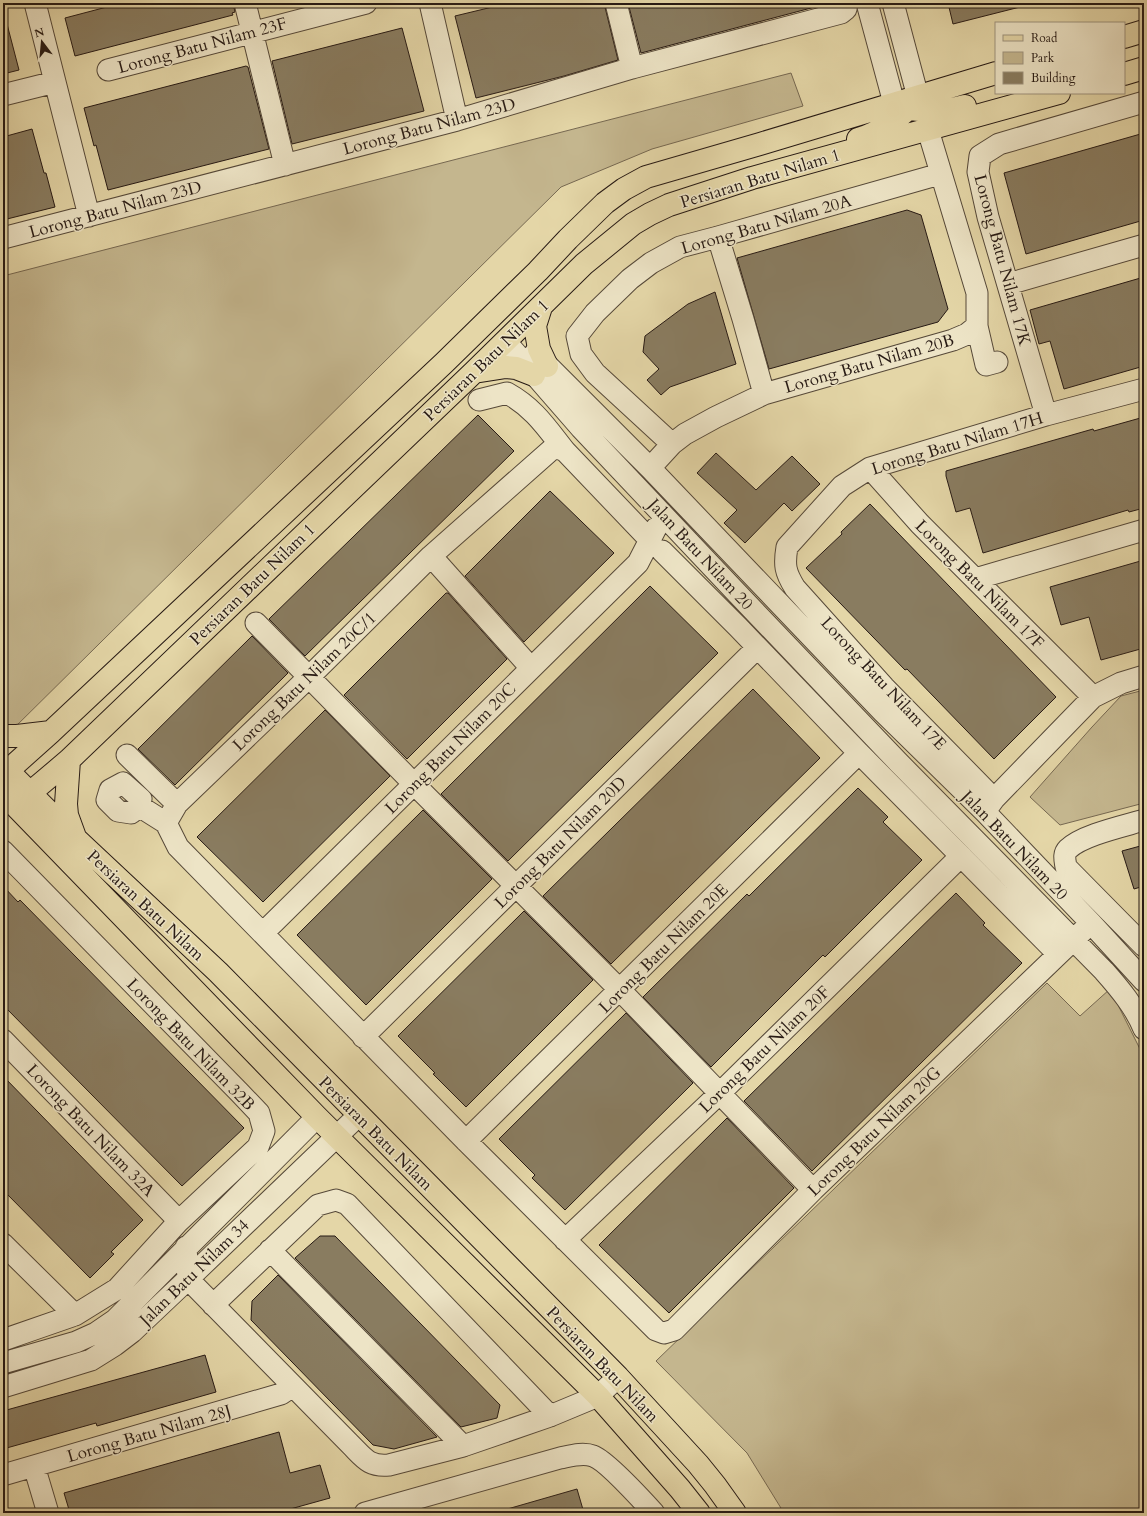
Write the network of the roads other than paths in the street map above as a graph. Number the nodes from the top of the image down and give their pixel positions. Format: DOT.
graph roads {
  1 [pos="35,3"];
  2 [pos="244,3"];
  3 [pos="366,3"];
  4 [pos="430,3"];
  5 [pos="616,3"];
  6 [pos="847,3"];
  7 [pos="867,3"];
  8 [pos="893,3"];
  9 [pos="1144,31"];
  10 [pos="252,33"];
  11 [pos="1125,37"];
  12 [pos="632,68"];
  13 [pos="1144,68"];
  14 [pos="108,70"];
  15 [pos="995,73"];
  16 [pos="1125,74"];
  17 [pos="55,82"];
  18 [pos="1016,94"];
  19 [pos="1055,94"];
  20 [pos="3,95"];
  21 [pos="1144,102"];
  22 [pos="907,103"];
  23 [pos="457,120"];
  24 [pos="928,130"];
  25 [pos="285,165"];
  26 [pos="940,174"];
  27 [pos="752,178"];
  28 [pos="89,216"];
  29 [pos="718,237"];
  30 [pos="3,238"];
  31 [pos="1144,245"];
  32 [pos="538,271"];
  33 [pos="1008,284"];
  34 [pos="541,307"];
  35 [pos="977,326"];
  36 [pos="508,336"];
  37 [pos="997,362"];
  38 [pos="444,363"];
  39 [pos="541,370"];
  40 [pos="474,372"];
  41 [pos="1144,389"];
  42 [pos="764,394"];
  43 [pos="479,400"];
  44 [pos="1046,415"];
  45 [pos="672,444"];
  46 [pos="562,450"];
  47 [pos="650,468"];
  48 [pos="870,468"];
  49 [pos="664,514"];
  50 [pos="1144,530"];
  51 [pos="686,539"];
  52 [pos="656,546"];
  53 [pos="431,556"];
  54 [pos="784,560"];
  55 [pos="747,571"];
  56 [pos="975,579"];
  57 [pos="256,623"];
  58 [pos="757,648"];
  59 [pos="532,668"];
  60 [pos="1144,676"];
  61 [pos="309,677"];
  62 [pos="1093,697"];
  63 [pos="883,712"];
  64 [pos="51,732"];
  65 [pos="3,736"];
  66 [pos="859,754"];
  67 [pos="127,755"];
  68 [pos="69,760"];
  69 [pos="899,763"];
  70 [pos="4,770"];
  71 [pos="414,784"];
  72 [pos="17,798"];
  73 [pos="177,804"];
  74 [pos="990,805"];
  75 [pos="138,806"];
  76 [pos="1144,820"];
  77 [pos="166,824"];
  78 [pos="75,838"];
  79 [pos="3,851"];
  80 [pos="961,856"];
  81 [pos="516,885"];
  82 [pos="1091,923"];
  83 [pos="263,933"];
  84 [pos="1073,940"];
  85 [pos="1144,946"];
  86 [pos="1058,954"];
  87 [pos="1144,981"];
  88 [pos="620,990"];
  89 [pos="1144,1029"];
  90 [pos="363,1037"];
  91 [pos="3,1040"];
  92 [pos="720,1093"];
  93 [pos="359,1115"];
  94 [pos="317,1117"];
  95 [pos="337,1136"];
  96 [pos="466,1141"];
  97 [pos="813,1190"];
  98 [pos="179,1221"];
  99 [pos="565,1240"];
  100 [pos="3,1244"];
  101 [pos="186,1247"];
  102 [pos="270,1250"];
  103 [pos="156,1278"];
  104 [pos="188,1279"];
  105 [pos="213,1305"];
  106 [pos="76,1315"];
  107 [pos="3,1340"];
  108 [pos="3,1363"];
  109 [pos="618,1377"];
  110 [pos="293,1386"];
  111 [pos="3,1387"];
  112 [pos="598,1396"];
  113 [pos="550,1416"];
  114 [pos="463,1446"];
  115 [pos="34,1466"];
  116 [pos="3,1475"];
  117 [pos="48,1513"];
  118 [pos="365,1513"];
  119 [pos="654,1513"];
  120 [pos="699,1513"];
  121 [pos="735,1513"];
  1 -- 17 [label="street"];
  2 -- 10 [label="street"];
  3 -- 10 [label="street, Lorong Batu Nilam 23F"];
  4 -- 23 [label="street"];
  5 -- 12 [label="street"];
  6 -- 12 [label="street, Lorong Batu Nilam 23D"];
  7 -- 22 [label="street"];
  8 -- 22 [label="street"];
  9 -- 11 [label="main road"];
  10 -- 14 [label="street, Lorong Batu Nilam 23F"];
  10 -- 25 [label="street"];
  12 -- 23 [label="street, Lorong Batu Nilam 23D"];
  13 -- 16 [label="main road"];
  15 -- 22 [label="main road, Persiaran Batu Nilam 1"];
  17 -- 20 [label="street"];
  17 -- 28 [label="street"];
  18 -- 22 [label="main road"];
  19 -- 24 [label="main road, Persiaran Batu Nilam 1"];
  21 -- 33 [label="street, Lorong Batu Nilam 17K"];
  22 -- 27 [label="main road"];
  22 -- 32 [label="main road, Persiaran Batu Nilam 1"];
  23 -- 25 [label="street, Lorong Batu Nilam 23D"];
  24 -- 26 [label="street"];
  24 -- 27 [label="main road, Persiaran Batu Nilam 1"];
  25 -- 28 [label="street, Lorong Batu Nilam 23D"];
  26 -- 29 [label="street, Lorong Batu Nilam 20A"];
  26 -- 35 [label="street"];
  27 -- 34 [label="main road, Persiaran Batu Nilam 1"];
  28 -- 30 [label="street, Lorong Batu Nilam 23D"];
  29 -- 42 [label="street"];
  29 -- 45 [label="street, Lorong Batu Nilam 20A"];
  31 -- 33 [label="street"];
  32 -- 36 [label="main road"];
  32 -- 38 [label="main road, Persiaran Batu Nilam 1"];
  33 -- 44 [label="street, Lorong Batu Nilam 17K"];
  34 -- 36 [label="main road, Persiaran Batu Nilam 1"];
  34 -- 39 [label="main road"];
  35 -- 37 [label="street"];
  35 -- 42 [label="street, Lorong Batu Nilam 20B"];
  36 -- 38 [label="main road"];
  36 -- 39 [label="street, Jalan Batu Nilam 20"];
  36 -- 40 [label="main road, Persiaran Batu Nilam 1"];
  38 -- 64 [label="main road, Persiaran Batu Nilam 1"];
  39 -- 40 [label="main road"];
  39 -- 47 [label="street, Jalan Batu Nilam 20"];
  39 -- 49 [label="street, Jalan Batu Nilam 20"];
  40 -- 68 [label="main road, Persiaran Batu Nilam 1"];
  41 -- 44 [label="street, Lorong Batu Nilam 17H"];
  42 -- 45 [label="street, Lorong Batu Nilam 20B"];
  43 -- 46 [label="street"];
  44 -- 48 [label="street, Lorong Batu Nilam 17H"];
  45 -- 47 [label="street, Lorong Batu Nilam 20B"];
  46 -- 52 [label="street"];
  46 -- 53 [label="street, Lorong Batu Nilam 20C/1"];
  47 -- 55 [label="street, Jalan Batu Nilam 20"];
  48 -- 54 [label="street, Lorong Batu Nilam 17H"];
  48 -- 56 [label="street, Lorong Batu Nilam 17F"];
  49 -- 51 [label="street, Jalan Batu Nilam 20"];
  49 -- 52 [label="street, Lorong Batu Nilam 20C"];
  49 -- 55 [label="street"];
  50 -- 56 [label="street"];
  51 -- 52 [label="street"];
  51 -- 69 [label="street, Jalan Batu Nilam 20"];
  52 -- 58 [label="street"];
  52 -- 59 [label="street, Lorong Batu Nilam 20C"];
  53 -- 59 [label="street"];
  53 -- 61 [label="street, Lorong Batu Nilam 20C/1"];
  54 -- 74 [label="street, Lorong Batu Nilam 17E"];
  55 -- 63 [label="street, Jalan Batu Nilam 20"];
  56 -- 62 [label="street, Lorong Batu Nilam 17F"];
  57 -- 61 [label="street"];
  58 -- 66 [label="street"];
  58 -- 81 [label="street, Lorong Batu Nilam 20D"];
  59 -- 71 [label="street, Lorong Batu Nilam 20C"];
  60 -- 62 [label="street"];
  61 -- 71 [label="street"];
  61 -- 73 [label="street, Lorong Batu Nilam 20C/1"];
  62 -- 74 [label="street"];
  63 -- 69 [label="street, Jalan Batu Nilam 20"];
  63 -- 74 [label="street, Jalan Batu Nilam 20"];
  64 -- 65 [label="main road"];
  64 -- 70 [label="main road, Persiaran Batu Nilam 1"];
  66 -- 80 [label="street"];
  66 -- 88 [label="street, Lorong Batu Nilam 20E"];
  67 -- 73 [label="street"];
  68 -- 72 [label="main road, Persiaran Batu Nilam 1"];
  68 -- 78 [label="main road"];
  69 -- 84 [label="street, Jalan Batu Nilam 20"];
  70 -- 72 [label="main road, Persiaran Batu Nilam"];
  71 -- 81 [label="street"];
  71 -- 83 [label="street, Lorong Batu Nilam 20C"];
  72 -- 78 [label="main road, Persiaran Batu Nilam"];
  72 -- 94 [label="main road, Persiaran Batu Nilam"];
  73 -- 77 [label="street, Lorong Batu Nilam 20C/1"];
  74 -- 82 [label="street, Jalan Batu Nilam 20"];
  75 -- 77 [label="street"];
  76 -- 85 [label="street"];
  77 -- 83 [label="street"];
  78 -- 93 [label="main road, Persiaran Batu Nilam"];
  79 -- 98 [label="street, Lorong Batu Nilam 32B"];
  80 -- 86 [label="street"];
  80 -- 92 [label="street, Lorong Batu Nilam 20F"];
  81 -- 88 [label="street"];
  81 -- 90 [label="street, Lorong Batu Nilam 20D"];
  82 -- 84 [label="street, Lorong Batu Nilam 20G"];
  82 -- 87 [label="street, Jalan Batu Nilam 20"];
  83 -- 90 [label="street"];
  84 -- 86 [label="street, Lorong Batu Nilam 20G"];
  84 -- 89 [label="street, Jalan Batu Nilam 20"];
  86 -- 97 [label="street, Lorong Batu Nilam 20G"];
  88 -- 92 [label="street"];
  88 -- 96 [label="street, Lorong Batu Nilam 20E"];
  90 -- 96 [label="street"];
  91 -- 98 [label="street, Lorong Batu Nilam 32A"];
  92 -- 97 [label="street"];
  92 -- 99 [label="street, Lorong Batu Nilam 20F"];
  93 -- 95 [label="street, Jalan Batu Nilam 34"];
  93 -- 109 [label="main road, Persiaran Batu Nilam"];
  94 -- 95 [label="main road, Persiaran Batu Nilam"];
  94 -- 101 [label="street, Jalan Batu Nilam 34"];
  95 -- 104 [label="street, Jalan Batu Nilam 34"];
  95 -- 112 [label="main road, Persiaran Batu Nilam"];
  96 -- 99 [label="street"];
  97 -- 99 [label="street, Lorong Batu Nilam 20G"];
  98 -- 106 [label="street, Lorong Batu Nilam 32B"];
  100 -- 106 [label="street"];
  101 -- 103 [label="street, Jalan Batu Nilam 34"];
  101 -- 104 [label="street"];
  102 -- 105 [label="street"];
  102 -- 113 [label="street"];
  102 -- 114 [label="street"];
  103 -- 104 [label="street"];
  103 -- 108 [label="street, Jalan Batu Nilam 34"];
  104 -- 105 [label="street"];
  104 -- 111 [label="street, Jalan Batu Nilam 34"];
  105 -- 110 [label="street"];
  106 -- 107 [label="street, Lorong Batu Nilam 32B"];
  109 -- 112 [label="street"];
  109 -- 121 [label="main road, Persiaran Batu Nilam"];
  110 -- 114 [label="street"];
  110 -- 115 [label="street, Lorong Batu Nilam 28J"];
  112 -- 113 [label="street"];
  112 -- 120 [label="main road, Persiaran Batu Nilam"];
  113 -- 114 [label="street"];
  115 -- 116 [label="street, Lorong Batu Nilam 28J"];
  115 -- 117 [label="street"];
  118 -- 119 [label="street"];
}
